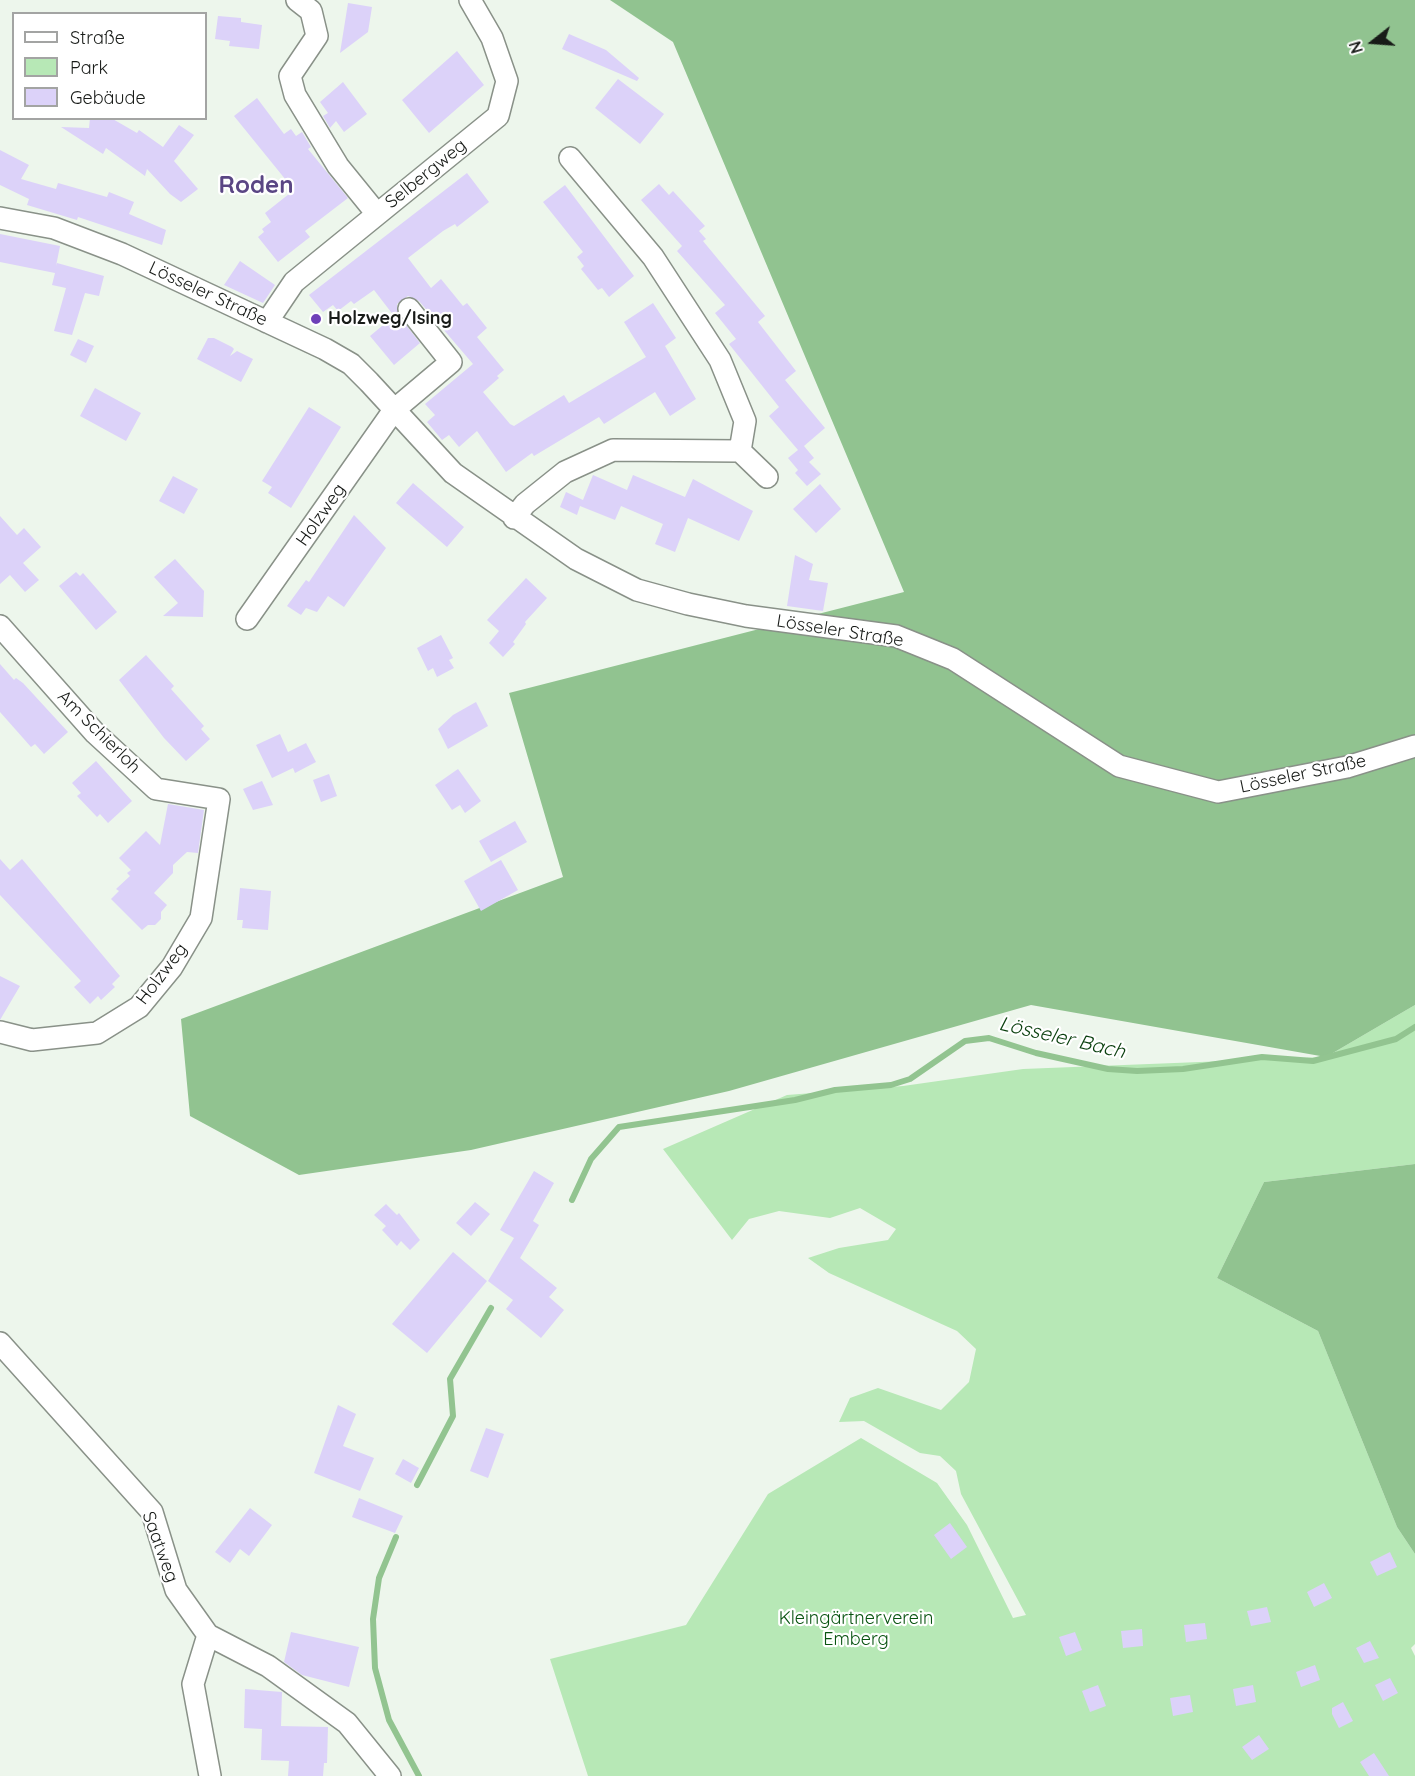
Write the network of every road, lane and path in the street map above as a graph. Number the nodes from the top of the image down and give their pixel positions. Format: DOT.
graph roads {
  1 [pos="297,0"];
  2 [pos="470,0"];
  3 [pos="570,158"];
  4 [pos="377,213"];
  5 [pos="0,218"];
  6 [pos="409,309"];
  7 [pos="267,322"];
  8 [pos="394,410"];
  9 [pos="740,451"];
  10 [pos="767,477"];
  11 [pos="514,518"];
  12 [pos="248,619"];
  13 [pos="0,626"];
  14 [pos="1415,746"];
  15 [pos="219,799"];
  16 [pos="0,1032"];
  17 [pos="0,1343"];
  18 [pos="208,1635"];
  19 [pos="210,1776"];
  20 [pos="390,1776"];
  1 -- 4 [label="street"];
  2 -- 4 [label="street, Selbergweg"];
  3 -- 9 [label="street"];
  4 -- 7 [label="street, Selbergweg"];
  5 -- 7 [label="street, Lösseler Straße"];
  6 -- 8 [label="street"];
  7 -- 8 [label="street, Lösseler Straße"];
  8 -- 11 [label="street, Lösseler Straße"];
  8 -- 12 [label="street, Holzweg"];
  9 -- 10 [label="street"];
  9 -- 11 [label="street"];
  11 -- 14 [label="street, Lösseler Straße"];
  13 -- 15 [label="street, Am Schierloh"];
  15 -- 16 [label="street, Holzweg"];
  17 -- 18 [label="street, Saatweg"];
  18 -- 19 [label="street"];
  18 -- 20 [label="street, Saatweg"];
}
